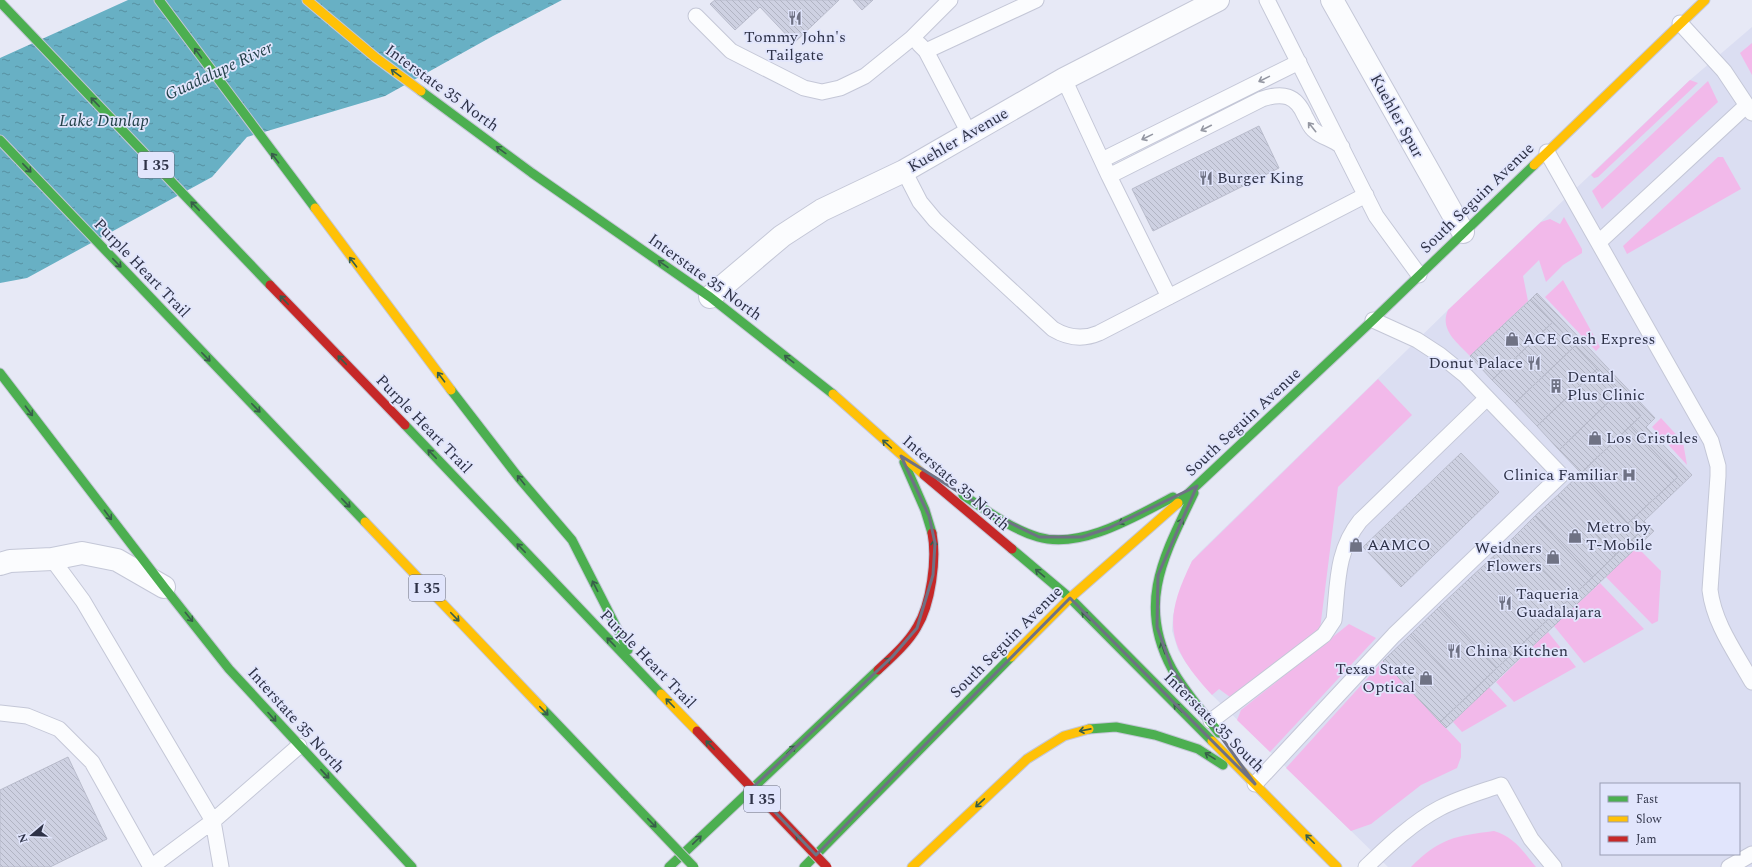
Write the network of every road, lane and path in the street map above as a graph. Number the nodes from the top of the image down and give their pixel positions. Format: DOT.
graph roads {
  1 [pos="159,0"];
  2 [pos="307,0"];
  3 [pos="950,0"];
  4 [pos="1036,0"];
  5 [pos="1218,0"];
  6 [pos="1267,0"];
  7 [pos="1332,0"];
  8 [pos="1705,0"];
  9 [pos="0,2"];
  10 [pos="696,16"];
  11 [pos="1680,23"];
  12 [pos="912,38"];
  13 [pos="926,51"];
  14 [pos="1299,62"];
  15 [pos="1064,78"];
  16 [pos="1749,109"];
  17 [pos="970,133"];
  18 [pos="0,140"];
  19 [pos="1344,149"];
  20 [pos="1547,152"];
  21 [pos="1102,160"];
  22 [pos="904,171"];
  23 [pos="1110,176"];
  24 [pos="1366,195"];
  25 [pos="1463,232"];
  26 [pos="1599,242"];
  27 [pos="1419,275"];
  28 [pos="710,297"];
  29 [pos="1169,297"];
  30 [pos="1373,320"];
  31 [pos="3,377"];
  32 [pos="1487,398"];
  33 [pos="901,456"];
  34 [pos="1197,486"];
  35 [pos="52,559"];
  36 [pos="0,564"];
  37 [pos="164,587"];
  38 [pos="1070,598"];
  39 [pos="638,670"];
  40 [pos="1752,682"];
  41 [pos="0,712"];
  42 [pos="1211,721"];
  43 [pos="299,746"];
  44 [pos="1255,784"];
  45 [pos="213,821"];
  46 [pos="1752,854"];
  47 [pos="151,867"];
  48 [pos="220,867"];
  49 [pos="412,867"];
  50 [pos="669,867"];
  51 [pos="694,867"];
  52 [pos="804,867"];
  53 [pos="827,867"];
  54 [pos="912,867"];
  55 [pos="1337,867"];
  56 [pos="1366,867"];
  57 [pos="1554,867"];
  58 [pos="1729,867"];
  39 -- 1 [label="main road, one-way"];
  28 -- 2 [label="main road, Interstate 35 North, one-way"];
  3 -- 12 [label="lane"];
  4 -- 13 [label="lane"];
  5 -- 15 [label="street, Kuehler Avenue"];
  6 -- 14 [label="lane"];
  7 -- 25 [label="street, Kuehler Spur"];
  8 -- 11 [label="main road, South Seguin Avenue"];
  39 -- 9 [label="main road, Purple Heart Trail / I 35, one-way"];
  10 -- 12 [label="lane"];
  11 -- 16 [label="lane"];
  11 -- 20 [label="main road, South Seguin Avenue"];
  12 -- 13 [label="lane"];
  13 -- 17 [label="lane"];
  14 -- 19 [label="lane"];
  14 -- 21 [label="lane, one-way"];
  15 -- 17 [label="street, Kuehler Avenue"];
  15 -- 21 [label="lane"];
  16 -- 26 [label="lane"];
  17 -- 22 [label="street, Kuehler Avenue"];
  18 -- 51 [label="main road, Purple Heart Trail / I 35, one-way, bridge"];
  19 -- 23 [label="lane, one-way"];
  19 -- 24 [label="lane"];
  20 -- 25 [label="main road, South Seguin Avenue"];
  20 -- 26 [label="lane"];
  21 -- 23 [label="lane"];
  22 -- 28 [label="street, Kuehler Avenue"];
  22 -- 29 [label="lane"];
  23 -- 29 [label="lane"];
  24 -- 27 [label="lane"];
  24 -- 29 [label="lane"];
  25 -- 27 [label="main road, South Seguin Avenue"];
  26 -- 40 [label="lane"];
  27 -- 30 [label="main road, South Seguin Avenue"];
  33 -- 28 [label="main road, Interstate 35 North, one-way"];
  30 -- 32 [label="lane"];
  30 -- 34 [label="main road, South Seguin Avenue"];
  31 -- 37 [label="main road, Interstate 35 North, one-way"];
  32 -- 42 [label="lane"];
  32 -- 44 [label="lane"];
  34 -- 33 [label="main road, one-way"];
  38 -- 33 [label="main road, Interstate 35 North, one-way"];
  50 -- 33 [label="main road, one-way"];
  34 -- 38 [label="main road, South Seguin Avenue"];
  42 -- 34 [label="main road, one-way"];
  35 -- 36 [label="street"];
  35 -- 37 [label="street"];
  35 -- 45 [label="lane"];
  37 -- 43 [label="main road, Interstate 35 North, one-way"];
  44 -- 38 [label="main road, Interstate 35 South, one-way"];
  38 -- 52 [label="main road, South Seguin Avenue"];
  53 -- 39 [label="main road, Purple Heart Trail / I 35, one-way, bridge"];
  41 -- 47 [label="lane"];
  42 -- 44 [label="main road"];
  43 -- 45 [label="lane"];
  43 -- 49 [label="main road, Interstate 35 North, one-way"];
  44 -- 54 [label="main road, one-way"];
  55 -- 44 [label="main road, Interstate 35 South, one-way"];
  45 -- 47 [label="lane"];
  45 -- 48 [label="lane"];
  46 -- 58 [label="lane"];
  56 -- 57 [label="lane"];
}
